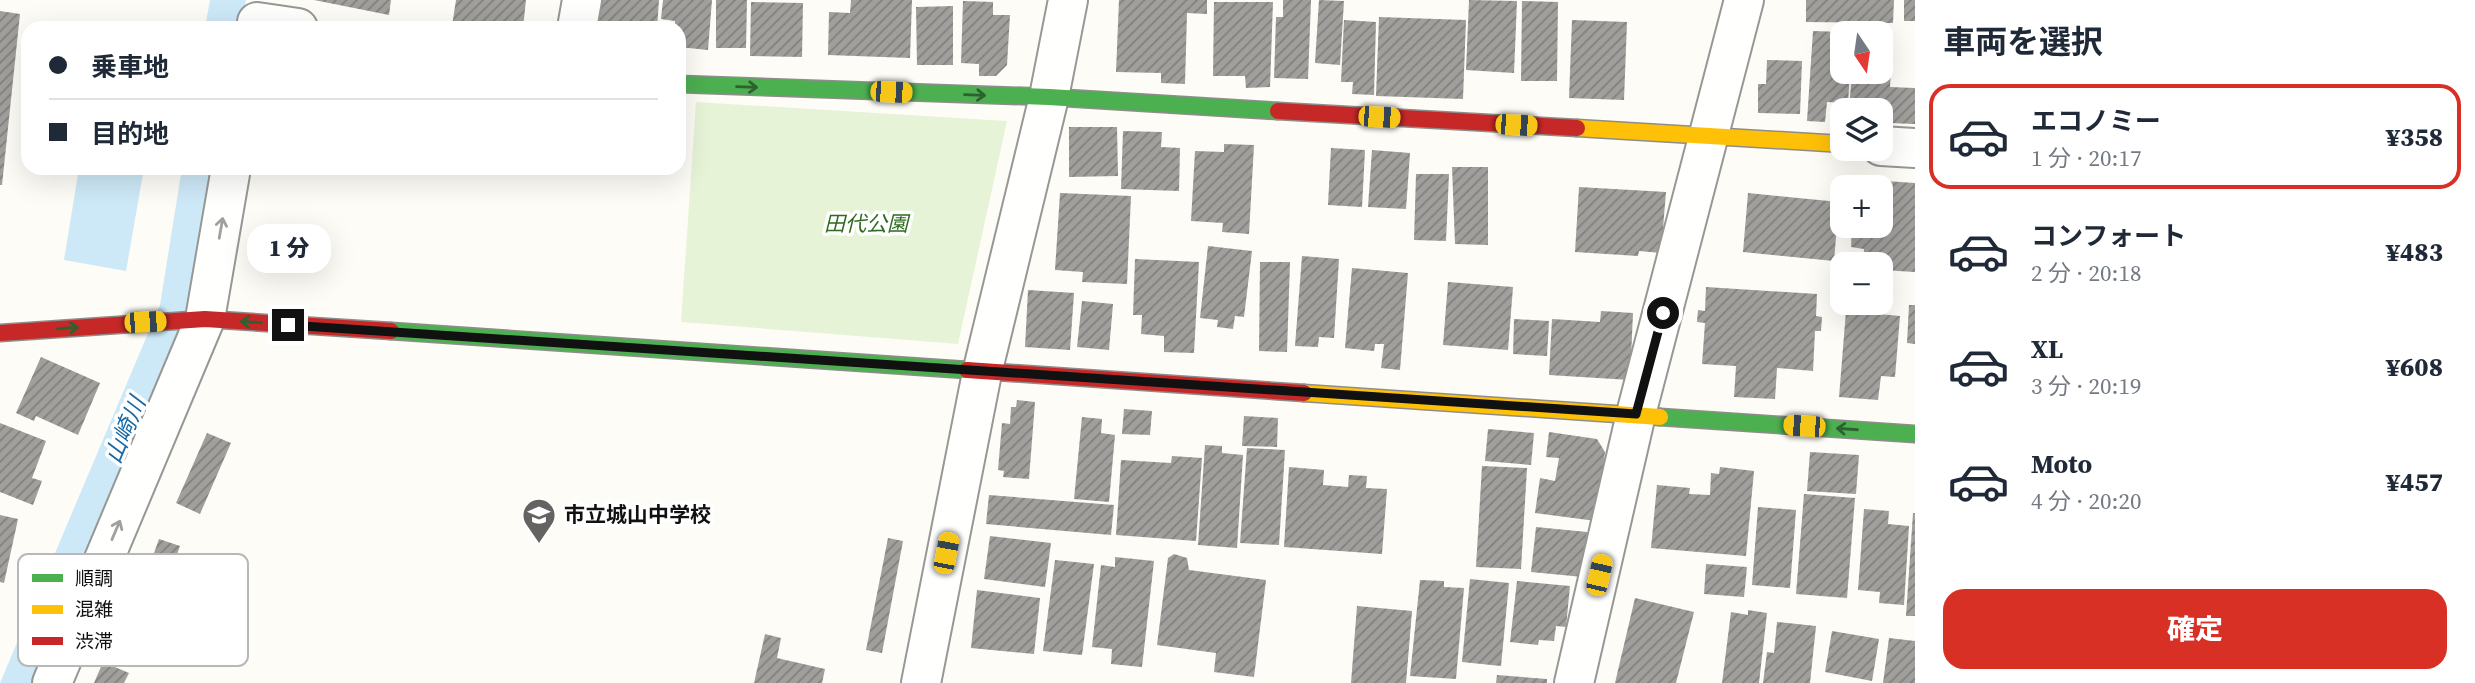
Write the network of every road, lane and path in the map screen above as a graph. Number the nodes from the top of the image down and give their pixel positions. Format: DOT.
graph roads {
  1 [pos="582,0"];
  2 [pos="1068,0"];
  3 [pos="1744,0"];
  4 [pos="578,21"];
  5 [pos="686,84"];
  6 [pos="1049,97"];
  7 [pos="1709,137"];
  8 [pos="1830,143"];
  9 [pos="1893,147"];
  10 [pos="1915,148"];
  11 [pos="230,175"];
  12 [pos="203,319"];
  13 [pos="0,333"];
  14 [pos="982,373"];
  15 [pos="1636,414"];
  16 [pos="1915,434"];
  17 [pos="106,554"];
  18 [pos="59,666"];
  19 [pos="52,683"];
  20 [pos="924,683"];
  21 [pos="1574,683"];
  1 -- 4 [label="street"];
  2 -- 6 [label="street"];
  3 -- 7 [label="street"];
  5 -- 6 [label="street, one-way"];
  6 -- 7 [label="street"];
  6 -- 14 [label="street"];
  7 -- 8 [label="street"];
  7 -- 15 [label="street"];
  9 -- 10 [label="street"];
  12 -- 11 [label="street, one-way"];
  13 -- 12 [label="street, one-way"];
  14 -- 12 [label="street, one-way"];
  17 -- 12 [label="street, one-way"];
  14 -- 15 [label="street"];
  14 -- 20 [label="street"];
  16 -- 15 [label="street, one-way"];
  15 -- 21 [label="street"];
  19 -- 18 [label="street, one-way"];
}
